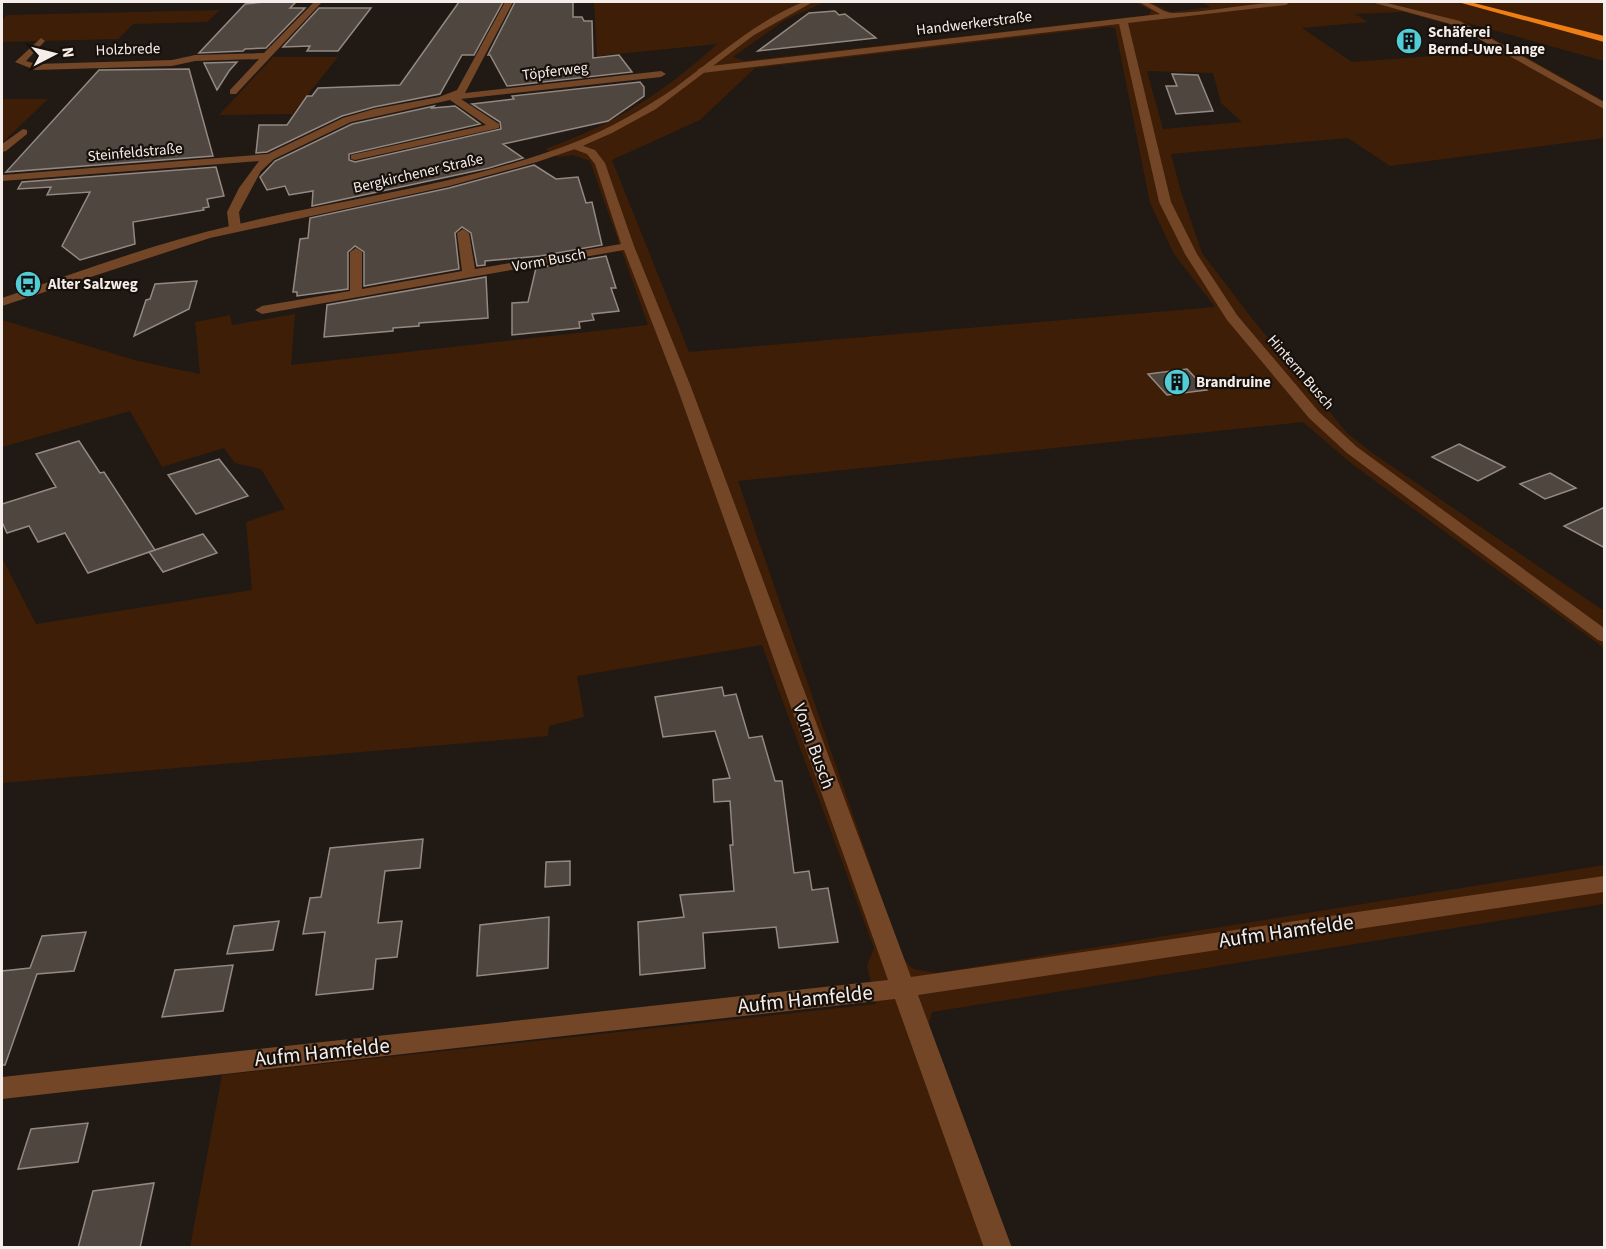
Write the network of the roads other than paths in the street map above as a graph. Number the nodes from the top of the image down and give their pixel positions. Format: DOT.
graph roads {
  1 [pos="318,2"];
  2 [pos="509,2"];
  3 [pos="809,2"];
  4 [pos="1143,2"];
  5 [pos="1286,2"];
  6 [pos="1375,2"];
  7 [pos="1462,2"];
  8 [pos="1493,2"];
  9 [pos="1168,15"];
  10 [pos="1123,21"];
  11 [pos="1605,30"];
  12 [pos="1605,39"];
  13 [pos="42,41"];
  14 [pos="267,56"];
  15 [pos="702,70"];
  16 [pos="661,74"];
  17 [pos="233,92"];
  18 [pos="452,97"];
  19 [pos="1605,106"];
  20 [pos="23,132"];
  21 [pos="575,146"];
  22 [pos="2,149"];
  23 [pos="355,157"];
  24 [pos="270,158"];
  25 [pos="2,178"];
  26 [pos="235,228"];
  27 [pos="463,233"];
  28 [pos="628,246"];
  29 [pos="356,252"];
  30 [pos="469,273"];
  31 [pos="356,294"];
  32 [pos="2,302"];
  33 [pos="262,310"];
  34 [pos="1605,636"];
  35 [pos="1605,884"];
  36 [pos="902,988"];
  37 [pos="2,1088"];
  38 [pos="998,1248"];
  1 -- 14 [label="street"];
  2 -- 18 [label="street"];
  3 -- 15 [label="street, Bergkirchener Straße"];
  4 -- 9 [label="street"];
  5 -- 9 [label="street, Handwerkerstraße"];
  6 -- 19 [label="street"];
  7 -- 12 [label="highway"];
  8 -- 11 [label="highway"];
  9 -- 10 [label="street, Handwerkerstraße"];
  10 -- 15 [label="street, Handwerkerstraße"];
  10 -- 34 [label="street, Hinterm Busch"];
  13 -- 14 [label="street, Holzbrede"];
  14 -- 17 [label="street"];
  15 -- 21 [label="street, Bergkirchener Straße"];
  16 -- 18 [label="street, Töpferweg"];
  18 -- 23 [label="street"];
  18 -- 24 [label="street"];
  20 -- 22 [label="street"];
  21 -- 26 [label="street, Bergkirchener Straße"];
  21 -- 28 [label="street, Vorm Busch"];
  24 -- 25 [label="street, Steinfeldstraße"];
  24 -- 26 [label="street"];
  26 -- 32 [label="street, Bergkirchener Straße"];
  27 -- 30 [label="street"];
  28 -- 30 [label="street, Vorm Busch"];
  28 -- 36 [label="street, Vorm Busch"];
  29 -- 31 [label="street"];
  30 -- 31 [label="street, Vorm Busch"];
  31 -- 33 [label="street, Vorm Busch"];
  35 -- 36 [label="street, Aufm Hamfelde"];
  36 -- 37 [label="street, Aufm Hamfelde"];
  36 -- 38 [label="street, Vorm Busch"];
}
